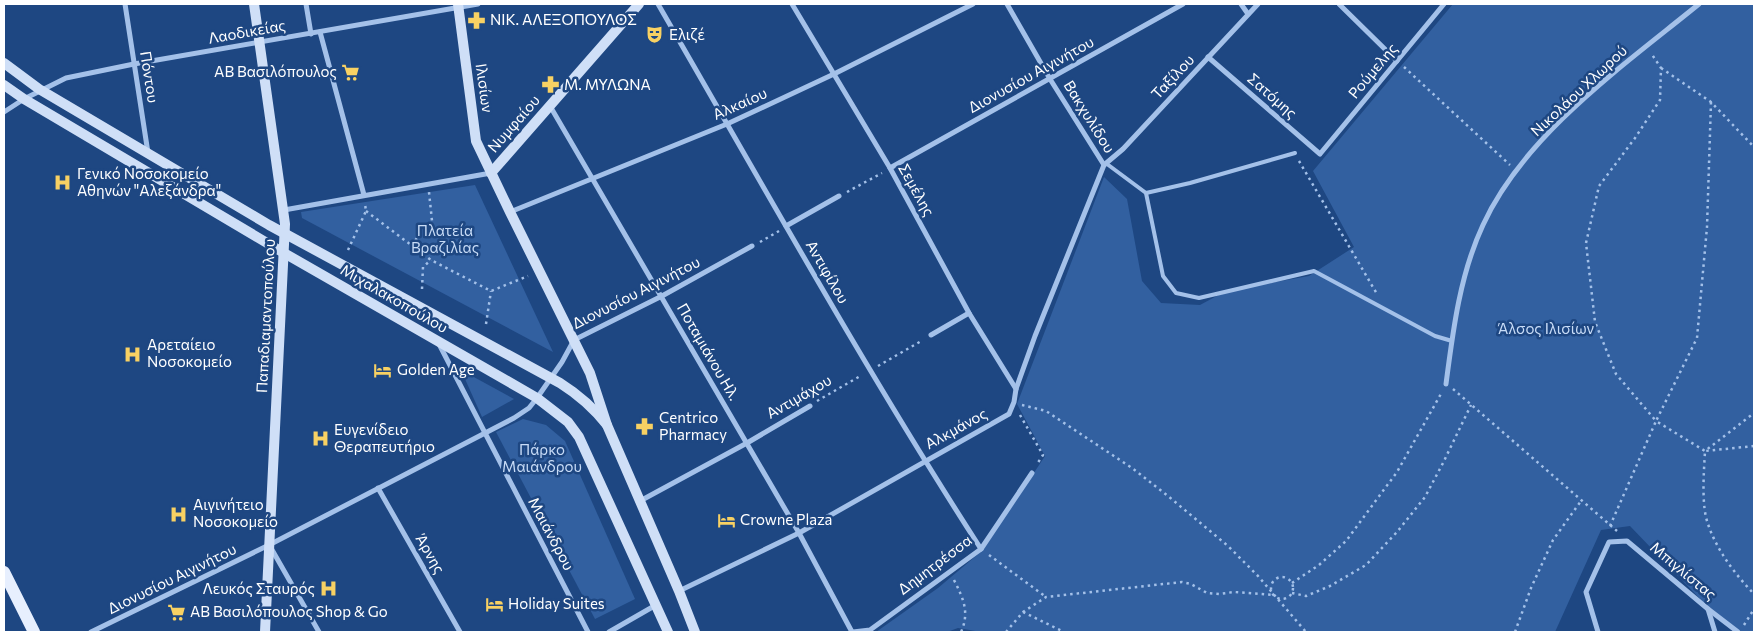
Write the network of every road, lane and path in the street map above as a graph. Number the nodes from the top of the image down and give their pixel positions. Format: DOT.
graph roads {
  1 [pos="124,4"];
  2 [pos="254,4"];
  3 [pos="306,4"];
  4 [pos="478,4"];
  5 [pos="639,4"];
  6 [pos="658,4"];
  7 [pos="792,4"];
  8 [pos="973,4"];
  9 [pos="1007,4"];
  10 [pos="1183,4"];
  11 [pos="1241,4"];
  12 [pos="1258,4"];
  13 [pos="1339,4"];
  14 [pos="1444,4"];
  15 [pos="1699,4"];
  16 [pos="458,5"];
  17 [pos="1248,14"];
  18 [pos="320,32"];
  19 [pos="312,34"];
  20 [pos="260,43"];
  21 [pos="1646,46"];
  22 [pos="1208,57"];
  23 [pos="1397,61"];
  24 [pos="4,63"];
  25 [pos="134,64"];
  26 [pos="1661,68"];
  27 [pos="834,74"];
  28 [pos="1050,79"];
  29 [pos="4,85"];
  30 [pos="41,90"];
  31 [pos="24,99"];
  32 [pos="1711,102"];
  33 [pos="550,106"];
  34 [pos="4,112"];
  35 [pos="727,124"];
  36 [pos="1754,147"];
  37 [pos="148,153"];
  38 [pos="1294,153"];
  39 [pos="1320,154"];
  40 [pos="1106,164"];
  41 [pos="890,168"];
  42 [pos="1516,170"];
  43 [pos="491,173"];
  44 [pos="593,178"];
  45 [pos="871,179"];
  46 [pos="428,183"];
  47 [pos="1146,193"];
  48 [pos="364,195"];
  49 [pos="839,196"];
  50 [pos="366,211"];
  51 [pos="510,212"];
  52 [pos="284,213"];
  53 [pos="269,225"];
  54 [pos="786,226"];
  55 [pos="285,234"];
  56 [pos="411,245"];
  57 [pos="752,246"];
  58 [pos="348,250"];
  59 [pos="284,253"];
  60 [pos="431,260"];
  61 [pos="539,271"];
  62 [pos="422,289"];
  63 [pos="491,291"];
  64 [pos="662,296"];
  65 [pos="1386,309"];
  66 [pos="969,313"];
  67 [pos="486,324"];
  68 [pos="932,335"];
  69 [pos="574,340"];
  70 [pos="437,341"];
  71 [pos="1452,341"];
  72 [pos="869,371"];
  73 [pos="550,378"];
  74 [pos="1446,384"];
  75 [pos="1016,389"];
  76 [pos="537,398"];
  77 [pos="1014,402"];
  78 [pos="1471,405"];
  79 [pos="810,406"];
  80 [pos="1754,413"];
  81 [pos="1656,421"];
  82 [pos="607,425"];
  83 [pos="485,434"];
  84 [pos="747,442"];
  85 [pos="1754,446"];
  86 [pos="1705,451"];
  87 [pos="1042,455"];
  88 [pos="924,461"];
  89 [pos="1032,473"];
  90 [pos="378,488"];
  91 [pos="640,501"];
  92 [pos="1581,501"];
  93 [pos="1610,526"];
  94 [pos="799,533"];
  95 [pos="1627,541"];
  96 [pos="270,545"];
  97 [pos="981,549"];
  98 [pos="950,571"];
  99 [pos="4,572"];
  100 [pos="1292,583"];
  101 [pos="679,591"];
  102 [pos="1292,594"];
  103 [pos="1754,594"];
  104 [pos="1274,595"];
  105 [pos="1046,597"];
  106 [pos="656,605"];
  107 [pos="1708,609"];
  108 [pos="1754,609"];
  109 [pos="1023,612"];
  110 [pos="34,632"];
  111 [pos="91,632"];
  112 [pos="265,632"];
  113 [pos="320,632"];
  114 [pos="460,632"];
  115 [pos="588,632"];
  116 [pos="609,632"];
  117 [pos="668,632"];
  118 [pos="695,632"];
  119 [pos="852,632"];
  120 [pos="961,632"];
  121 [pos="1006,632"];
  122 [pos="1064,632"];
  123 [pos="1306,632"];
  124 [pos="1515,632"];
  125 [pos="1598,632"];
  126 [pos="1715,632"];
  127 [pos="1739,632"];
  1 -- 25 [label="street, Πόντου"];
  2 -- 20 [label="main road, Παπαδιαμαντοπούλου"];
  3 -- 19 [label="street"];
  4 -- 16 [label="street, Λαοδικείας"];
  5 -- 33 [label="main road, Νυμφαίου"];
  6 -- 35 [label="street, Αντιφίλου"];
  7 -- 27 [label="street, Σεμέλης"];
  8 -- 27 [label="street, Αλκαίου"];
  9 -- 28 [label="street, Βακχυλίδου"];
  10 -- 28 [label="street, Διονυσίου Αιγινήτου"];
  11 -- 17 [label="street"];
  12 -- 17 [label="street, Ταξίλου"];
  13 -- 23 [label="street"];
  14 -- 23 [label="street, Ρούμελης"];
  15 -- 21 [label="street, Νικολάου Χλωρού"];
  16 -- 18 [label="street, Λαοδικείας"];
  16 -- 43 [label="main road, Ιλισίων"];
  17 -- 22 [label="street, Ταξίλου"];
  18 -- 19 [label="street, Λαοδικείας"];
  18 -- 48 [label="street"];
  19 -- 20 [label="street, Λαοδικείας"];
  20 -- 25 [label="street, Λαοδικείας"];
  20 -- 52 [label="main road, Παπαδιαμαντοπούλου"];
  21 -- 26 [label="path"];
  21 -- 42 [label="street, Νικολάου Χλωρού"];
  22 -- 39 [label="street, Σατόμης"];
  22 -- 40 [label="street, Ταξίλου"];
  23 -- 39 [label="street, Ρούμελης"];
  23 -- 42 [label="path"];
  24 -- 30 [label="main road, Μιχαλακοπούλου"];
  25 -- 30 [label="street, Λαοδικείας"];
  25 -- 37 [label="street, Πόντου"];
  26 -- 32 [label="path"];
  26 -- 81 [label="path"];
  27 -- 35 [label="street, Αλκαίου"];
  27 -- 41 [label="street, Σεμέλης"];
  28 -- 40 [label="street, Βακχυλίδου"];
  28 -- 41 [label="street, Διονυσίου Αιγινήτου"];
  29 -- 31 [label="main road, Μιχαλακοπούλου"];
  30 -- 31 [label="street, Λαοδικείας"];
  30 -- 37 [label="main road, Μιχαλακοπούλου"];
  31 -- 34 [label="street, Λαοδικείας"];
  31 -- 59 [label="main road, Μιχαλακοπούλου"];
  32 -- 36 [label="path"];
  32 -- 81 [label="path"];
  33 -- 43 [label="main road, Νυμφαίου"];
  33 -- 44 [label="street, Ποταμιάνου Ηλ."];
  35 -- 44 [label="street, Αλκαίου"];
  35 -- 54 [label="street, Αντιφίλου"];
  37 -- 53 [label="main road, Μιχαλακοπούλου"];
  38 -- 47 [label="lane"];
  38 -- 65 [label="path"];
  40 -- 47 [label="lane"];
  40 -- 75 [label="street"];
  41 -- 66 [label="street, Σεμέλης"];
  42 -- 71 [label="street, Νικολάου Χλωρού"];
  43 -- 46 [label="street, Νυμφαίου"];
  43 -- 51 [label="main road, Μιχαλακοπούλου"];
  44 -- 51 [label="street, Αλκαίου"];
  44 -- 64 [label="street, Ποταμιάνου Ηλ."];
  45 -- 49 [label="path"];
  46 -- 48 [label="street, Νυμφαίου"];
  46 -- 56 [label="path"];
  47 -- 65 [label="lane"];
  48 -- 50 [label="path"];
  48 -- 52 [label="street, Νυμφαίου"];
  49 -- 54 [label="street"];
  50 -- 56 [label="path"];
  50 -- 58 [label="path"];
  51 -- 61 [label="main road, Μιχαλακοπούλου"];
  52 -- 53 [label="main road"];
  52 -- 55 [label="main road, Παπαδιαμαντοπούλου"];
  53 -- 55 [label="main road, Μιχαλακοπούλου"];
  54 -- 57 [label="path"];
  54 -- 72 [label="street, Αντιφίλου"];
  55 -- 59 [label="main road, Παπαδιαμαντοπούλου"];
  55 -- 73 [label="main road, Μιχαλακοπούλου"];
  56 -- 60 [label="path"];
  57 -- 64 [label="street, Διονυσίου Αιγινήτου"];
  59 -- 70 [label="main road, Μιχαλακοπούλου"];
  59 -- 96 [label="main road, Παπαδιαμαντοπούλου"];
  60 -- 62 [label="path"];
  60 -- 63 [label="path"];
  61 -- 63 [label="path"];
  61 -- 69 [label="main road, Μιχαλακοπούλου"];
  63 -- 67 [label="path"];
  64 -- 69 [label="street, Διονυσίου Αιγινήτου"];
  64 -- 84 [label="street, Ποταμιάνου Ηλ."];
  65 -- 71 [label="lane"];
  66 -- 68 [label="street"];
  66 -- 75 [label="street, Σεμέλης"];
  68 -- 72 [label="path, Αντιμάχου"];
  69 -- 73 [label="street, Διονυσίου Αιγινήτου"];
  69 -- 82 [label="main road, Μιχαλακοπούλου"];
  70 -- 76 [label="main road, Μιχαλακοπούλου"];
  70 -- 83 [label="street, Μαιάνδρου"];
  71 -- 74 [label="street, Νικολάου Χλωρού"];
  72 -- 79 [label="path, Αντιμάχου"];
  72 -- 88 [label="street, Αντιφίλου"];
  73 -- 76 [label="street, Διονυσίου Αιγινήτου"];
  73 -- 82 [label="main road, Μιχαλακοπούλου"];
  74 -- 78 [label="path"];
  74 -- 100 [label="path"];
  75 -- 77 [label="street"];
  76 -- 83 [label="street, Διονυσίου Αιγινήτου"];
  76 -- 106 [label="main road, Μιχαλακοπούλου"];
  77 -- 87 [label="path"];
  77 -- 88 [label="street, Αλκμάνος"];
  77 -- 104 [label="path"];
  78 -- 92 [label="path"];
  78 -- 102 [label="path"];
  79 -- 84 [label="street, Αντιμάχου"];
  80 -- 86 [label="path"];
  81 -- 86 [label="path"];
  81 -- 93 [label="path"];
  82 -- 91 [label="main road, Μιχαλακοπούλου"];
  83 -- 90 [label="street, Διονυσίου Αιγινήτου"];
  83 -- 115 [label="street, Μαιάνδρου"];
  84 -- 91 [label="street, Αντιμάχου"];
  84 -- 94 [label="street, Ποταμιάνου Ηλ."];
  85 -- 86 [label="path"];
  86 -- 103 [label="path"];
  88 -- 94 [label="street, Αλκμάνος"];
  88 -- 97 [label="street, Αντιφίλου"];
  89 -- 97 [label="street, Δημητρέσσα"];
  90 -- 96 [label="street, Διονυσίου Αιγινήτου"];
  90 -- 114 [label="street, Άρνης"];
  91 -- 101 [label="main road, Μιχαλακοπούλου"];
  92 -- 93 [label="path"];
  92 -- 124 [label="path"];
  93 -- 95 [label="path"];
  94 -- 101 [label="street, Αλκμάνος"];
  94 -- 119 [label="street, Ποταμιάνου Ηλ."];
  95 -- 107 [label="street, Μπιγλίστας"];
  95 -- 125 [label="street, Μπιγλίστας"];
  96 -- 111 [label="street, Διονυσίου Αιγινήτου"];
  96 -- 112 [label="main road, Παπαδιαμαντοπούλου"];
  96 -- 113 [label="street"];
  97 -- 98 [label="street, Δημητρέσσα"];
  97 -- 105 [label="path"];
  98 -- 119 [label="street, Δημητρέσσα"];
  98 -- 120 [label="path"];
  99 -- 110 [label="main road"];
  100 -- 102 [label="path"];
  100 -- 104 [label="path"];
  101 -- 118 [label="main road, Μιχαλακοπούλου"];
  102 -- 104 [label="path"];
  104 -- 105 [label="path"];
  104 -- 123 [label="path"];
  105 -- 109 [label="path"];
  106 -- 116 [label="street"];
  106 -- 117 [label="main road, Μιχαλακοπούλου"];
  107 -- 126 [label="street"];
  107 -- 127 [label="street, Μπιγλίστας"];
  108 -- 127 [label="path"];
  109 -- 121 [label="path"];
  109 -- 122 [label="path"];
}
